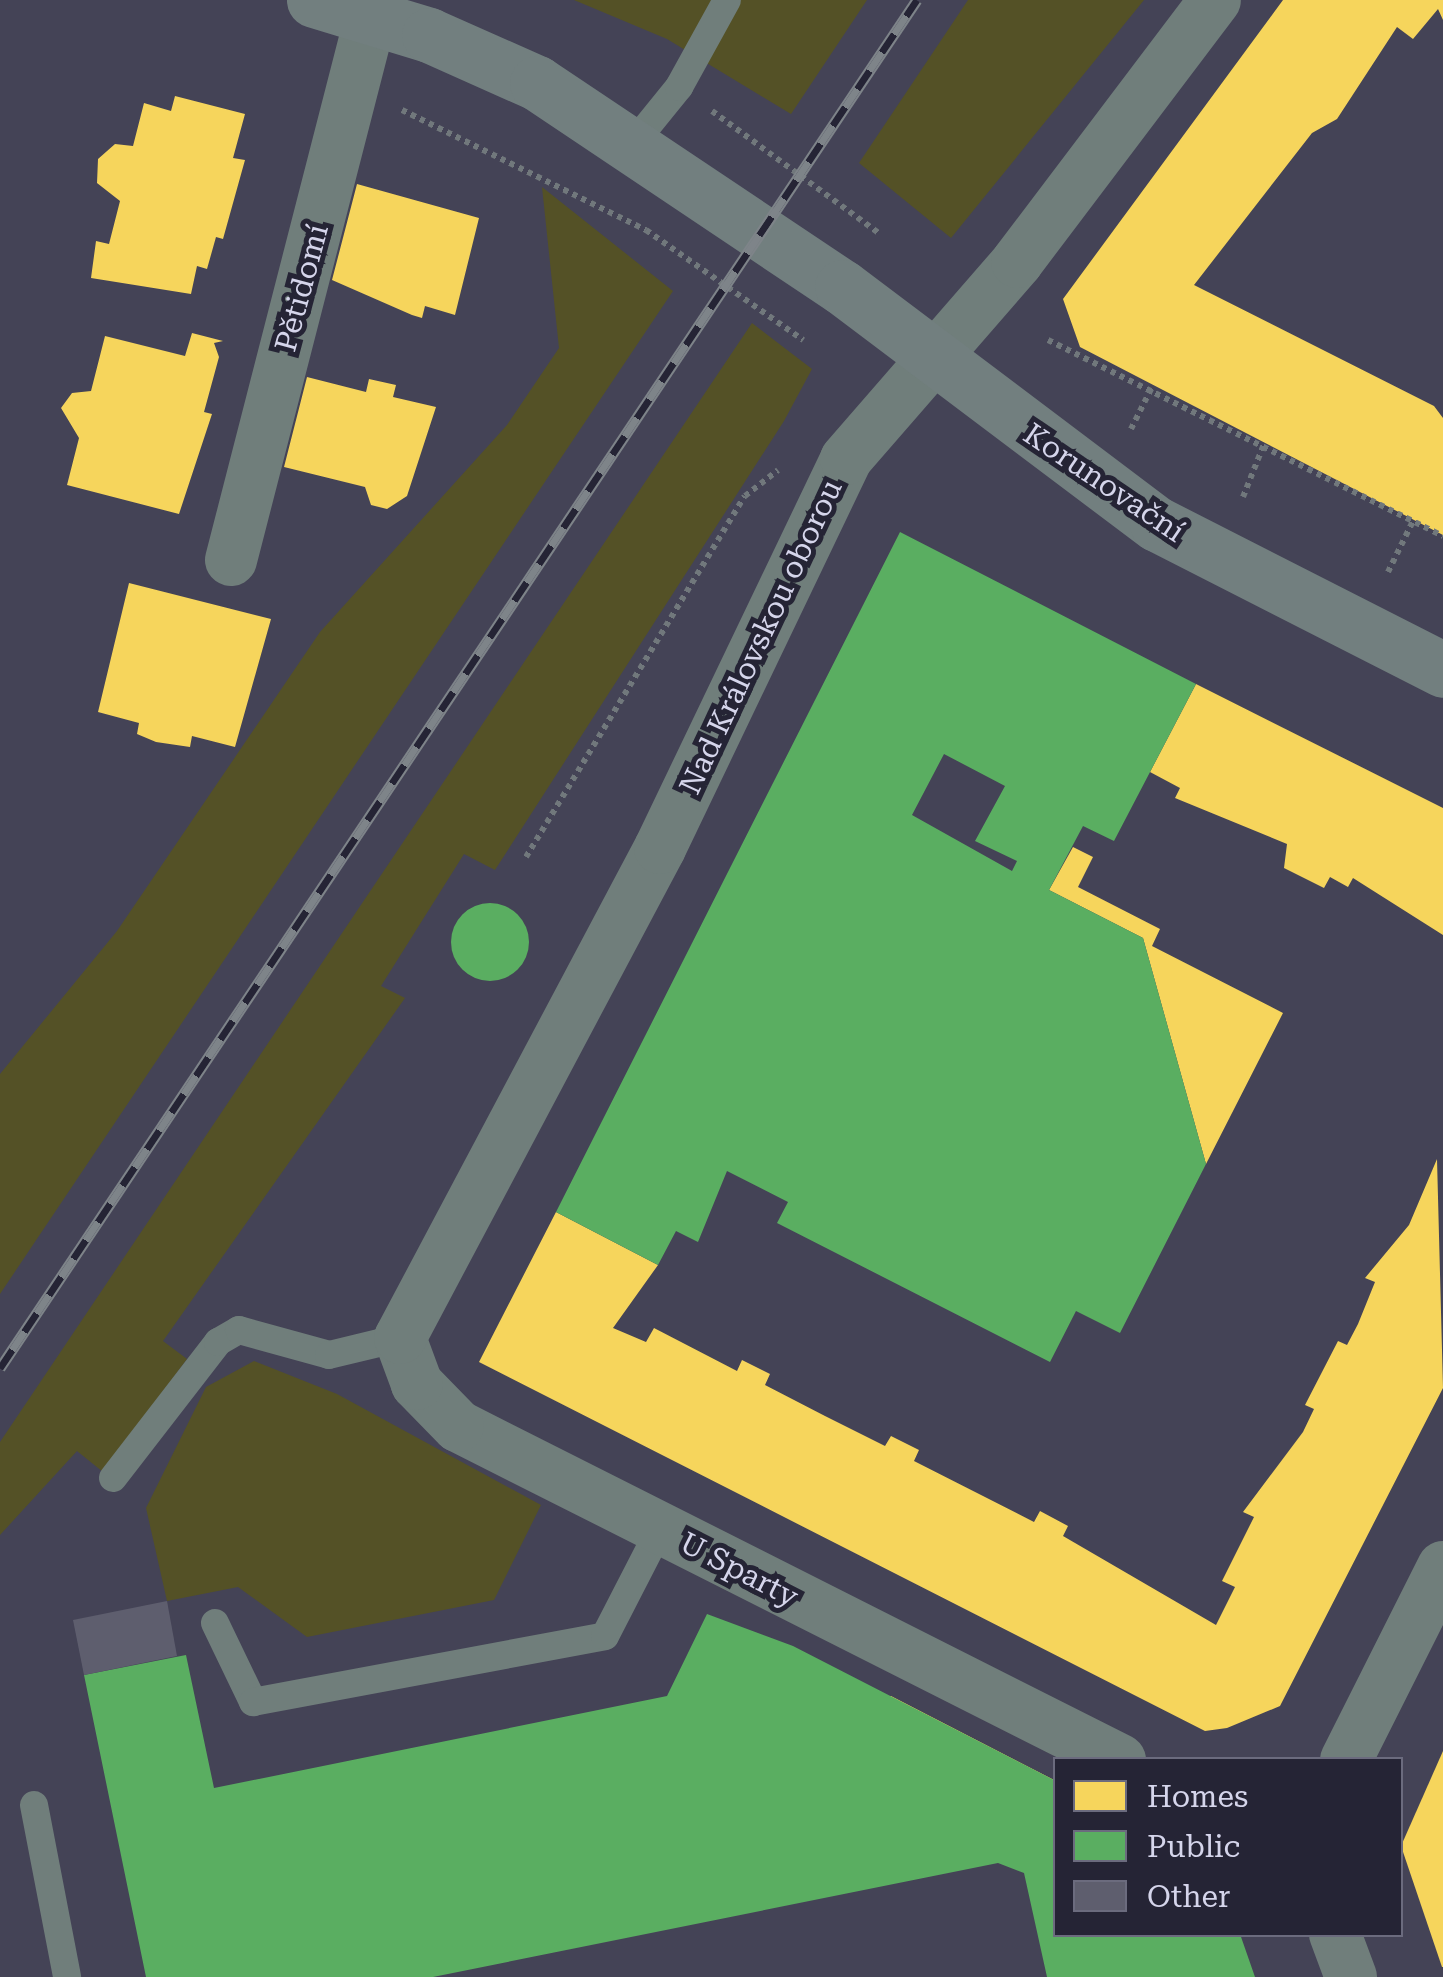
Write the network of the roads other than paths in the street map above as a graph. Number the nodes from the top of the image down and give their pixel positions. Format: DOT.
graph roads {
  1 [pos="314,0"];
  2 [pos="727,0"];
  3 [pos="1215,0"];
  4 [pos="370,16"];
  5 [pos="632,144"];
  6 [pos="936,361"];
  7 [pos="231,560"];
  8 [pos="1443,670"];
  9 [pos="400,1338"];
  10 [pos="112,1478"];
  11 [pos="660,1529"];
  12 [pos="1443,1567"];
  13 [pos="215,1622"];
  14 [pos="1114,1757"];
  15 [pos="1348,1757"];
  16 [pos="34,1805"];
  17 [pos="1336,1937"];
  18 [pos="67,1977"];
  19 [pos="1352,1977"];
  1 -- 4 [label="main road, Korunovační"];
  2 -- 5 [label="lane"];
  3 -- 6 [label="street, Nad Královskou oborou"];
  4 -- 5 [label="main road, Korunovační"];
  4 -- 7 [label="street, Pětidomí"];
  5 -- 6 [label="main road, Korunovační"];
  6 -- 8 [label="main road, Korunovační"];
  6 -- 9 [label="street, Nad Královskou oborou"];
  9 -- 10 [label="lane"];
  9 -- 11 [label="street, U Sparty"];
  11 -- 13 [label="lane"];
  11 -- 14 [label="street, U Sparty"];
  12 -- 15 [label="street"];
  16 -- 18 [label="lane"];
  17 -- 19 [label="street"];
}
